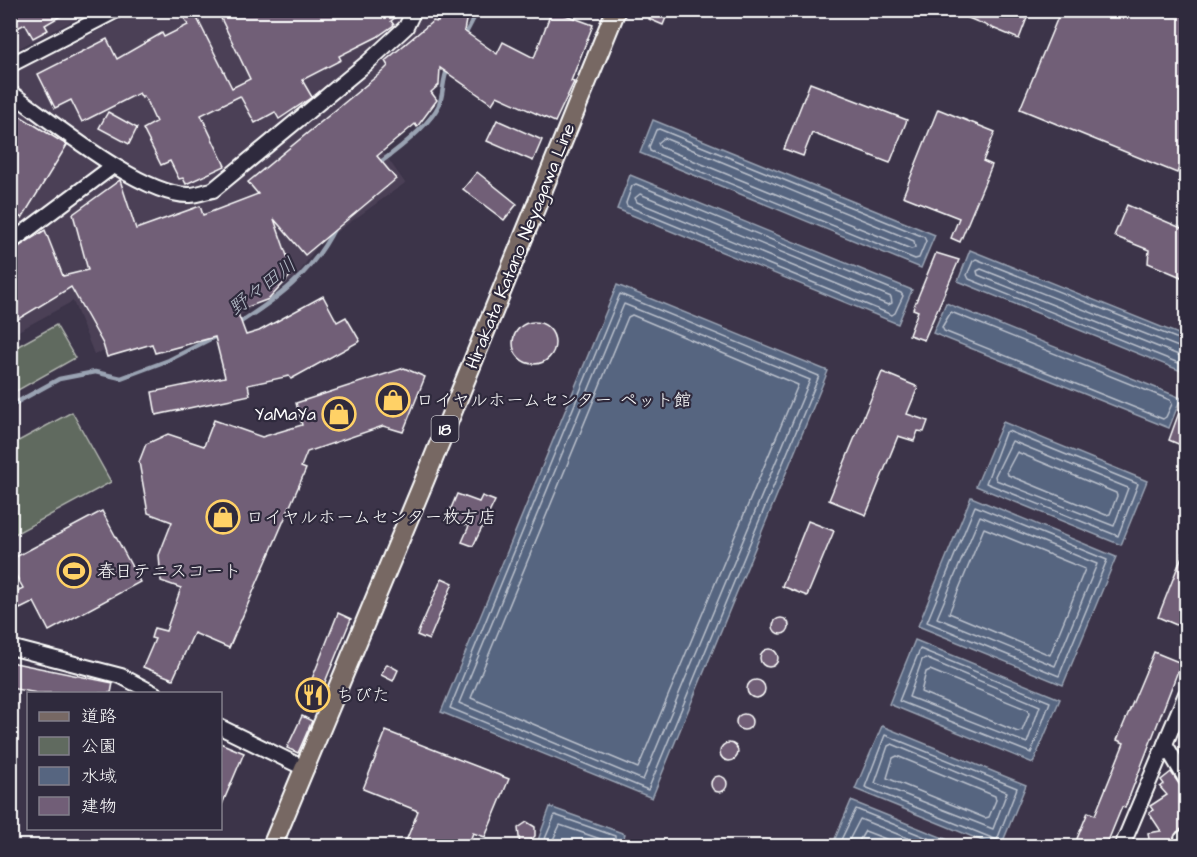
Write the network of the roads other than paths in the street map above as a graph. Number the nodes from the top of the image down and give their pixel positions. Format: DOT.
graph roads {
  1 [pos="117,10"];
  2 [pos="414,10"];
  3 [pos="616,10"];
  4 [pos="10,65"];
  5 [pos="10,92"];
  6 [pos="113,166"];
  7 [pos="10,243"];
  8 [pos="10,646"];
  9 [pos="153,692"];
  10 [pos="1186,694"];
  11 [pos="222,728"];
  12 [pos="1165,744"];
  13 [pos="306,769"];
  14 [pos="1186,780"];
  15 [pos="272,846"];
  16 [pos="1122,846"];
  1 -- 4 [label="street"];
  2 -- 6 [label="street"];
  3 -- 13 [label="main road, Hirakata Katano Neyagawa Line / 18"];
  5 -- 6 [label="street"];
  6 -- 7 [label="street"];
  8 -- 9 [label="street"];
  10 -- 12 [label="street"];
  11 -- 13 [label="street"];
  12 -- 14 [label="street"];
  12 -- 16 [label="street"];
  13 -- 15 [label="main road, Hirakata Katano Neyagawa Line / 18"];
}
